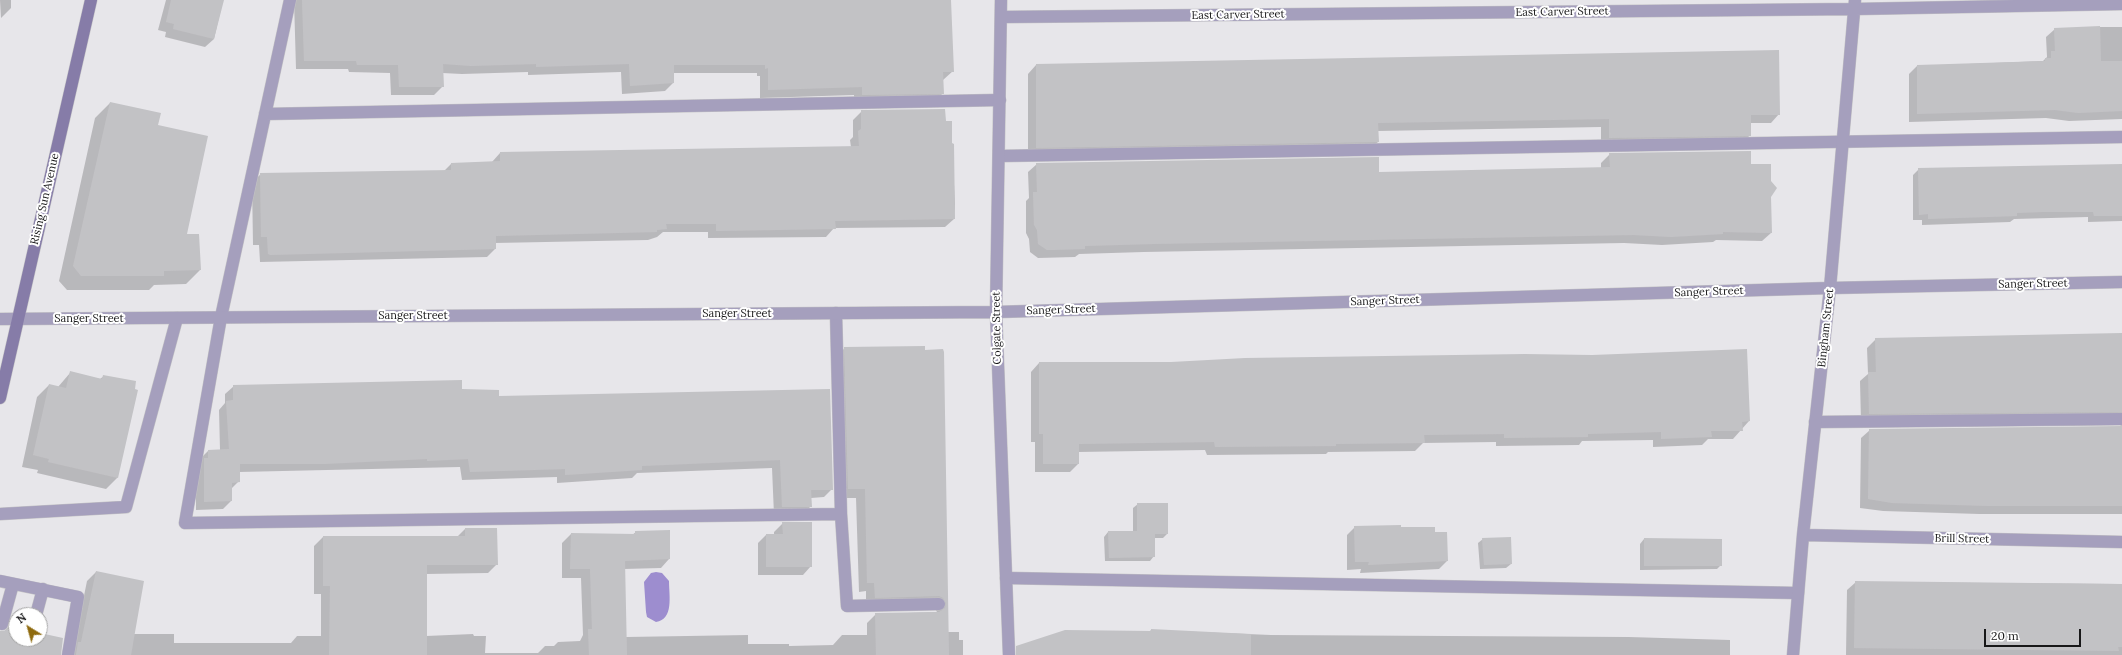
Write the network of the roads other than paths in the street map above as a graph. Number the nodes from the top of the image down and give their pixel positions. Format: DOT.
graph roads {
  1 [pos="91,0"];
  2 [pos="290,0"];
  3 [pos="1001,0"];
  4 [pos="1855,4"];
  5 [pos="2122,4"];
  6 [pos="1001,17"];
  7 [pos="1000,100"];
  8 [pos="265,114"];
  9 [pos="2122,137"];
  10 [pos="1843,142"];
  11 [pos="999,156"];
  12 [pos="2122,282"];
  13 [pos="1830,288"];
  14 [pos="996,312"];
  15 [pos="836,313"];
  16 [pos="221,317"];
  17 [pos="177,318"];
  18 [pos="0,319"];
  19 [pos="17,319"];
  20 [pos="0,398"];
  21 [pos="2122,419"];
  22 [pos="1815,422"];
  23 [pos="0,514"];
  24 [pos="841,514"];
  25 [pos="1803,535"];
  26 [pos="2122,542"];
  27 [pos="1006,578"];
  28 [pos="0,581"];
  29 [pos="13,584"];
  30 [pos="43,589"];
  31 [pos="1798,593"];
  32 [pos="939,604"];
  33 [pos="38,607"];
  34 [pos="2,624"];
  35 [pos="68,655"];
  36 [pos="1009,655"];
  37 [pos="1793,655"];
  1 -- 19 [label="main road, Rising Sun Avenue"];
  2 -- 8 [label="street"];
  3 -- 6 [label="street, Colgate Street"];
  4 -- 5 [label="street, East Carver Street"];
  4 -- 6 [label="street, East Carver Street"];
  4 -- 10 [label="street, Bingham Street"];
  6 -- 7 [label="street, Colgate Street"];
  7 -- 8 [label="street"];
  7 -- 11 [label="street, Colgate Street"];
  8 -- 16 [label="street"];
  9 -- 10 [label="street"];
  10 -- 11 [label="street"];
  10 -- 13 [label="street, Bingham Street"];
  11 -- 14 [label="street, Colgate Street"];
  12 -- 13 [label="street, Sanger Street"];
  13 -- 14 [label="street, Sanger Street"];
  13 -- 22 [label="street, Bingham Street"];
  14 -- 15 [label="street, Sanger Street"];
  14 -- 27 [label="street, Colgate Street"];
  15 -- 16 [label="street, Sanger Street"];
  15 -- 24 [label="street"];
  16 -- 17 [label="street, Sanger Street"];
  16 -- 24 [label="street"];
  17 -- 19 [label="street, Sanger Street"];
  17 -- 23 [label="street"];
  18 -- 19 [label="street, Sanger Street"];
  19 -- 20 [label="main road, Rising Sun Avenue"];
  21 -- 22 [label="street"];
  22 -- 25 [label="street, Bingham Street"];
  24 -- 32 [label="street"];
  25 -- 26 [label="street, Brill Street"];
  25 -- 31 [label="street, Bingham Street"];
  27 -- 31 [label="street"];
  27 -- 36 [label="street, Colgate Street"];
  28 -- 29 [label="street"];
  29 -- 30 [label="street"];
  29 -- 34 [label="street"];
  30 -- 33 [label="street"];
  30 -- 35 [label="street"];
  31 -- 37 [label="street, Bingham Street"];
}
